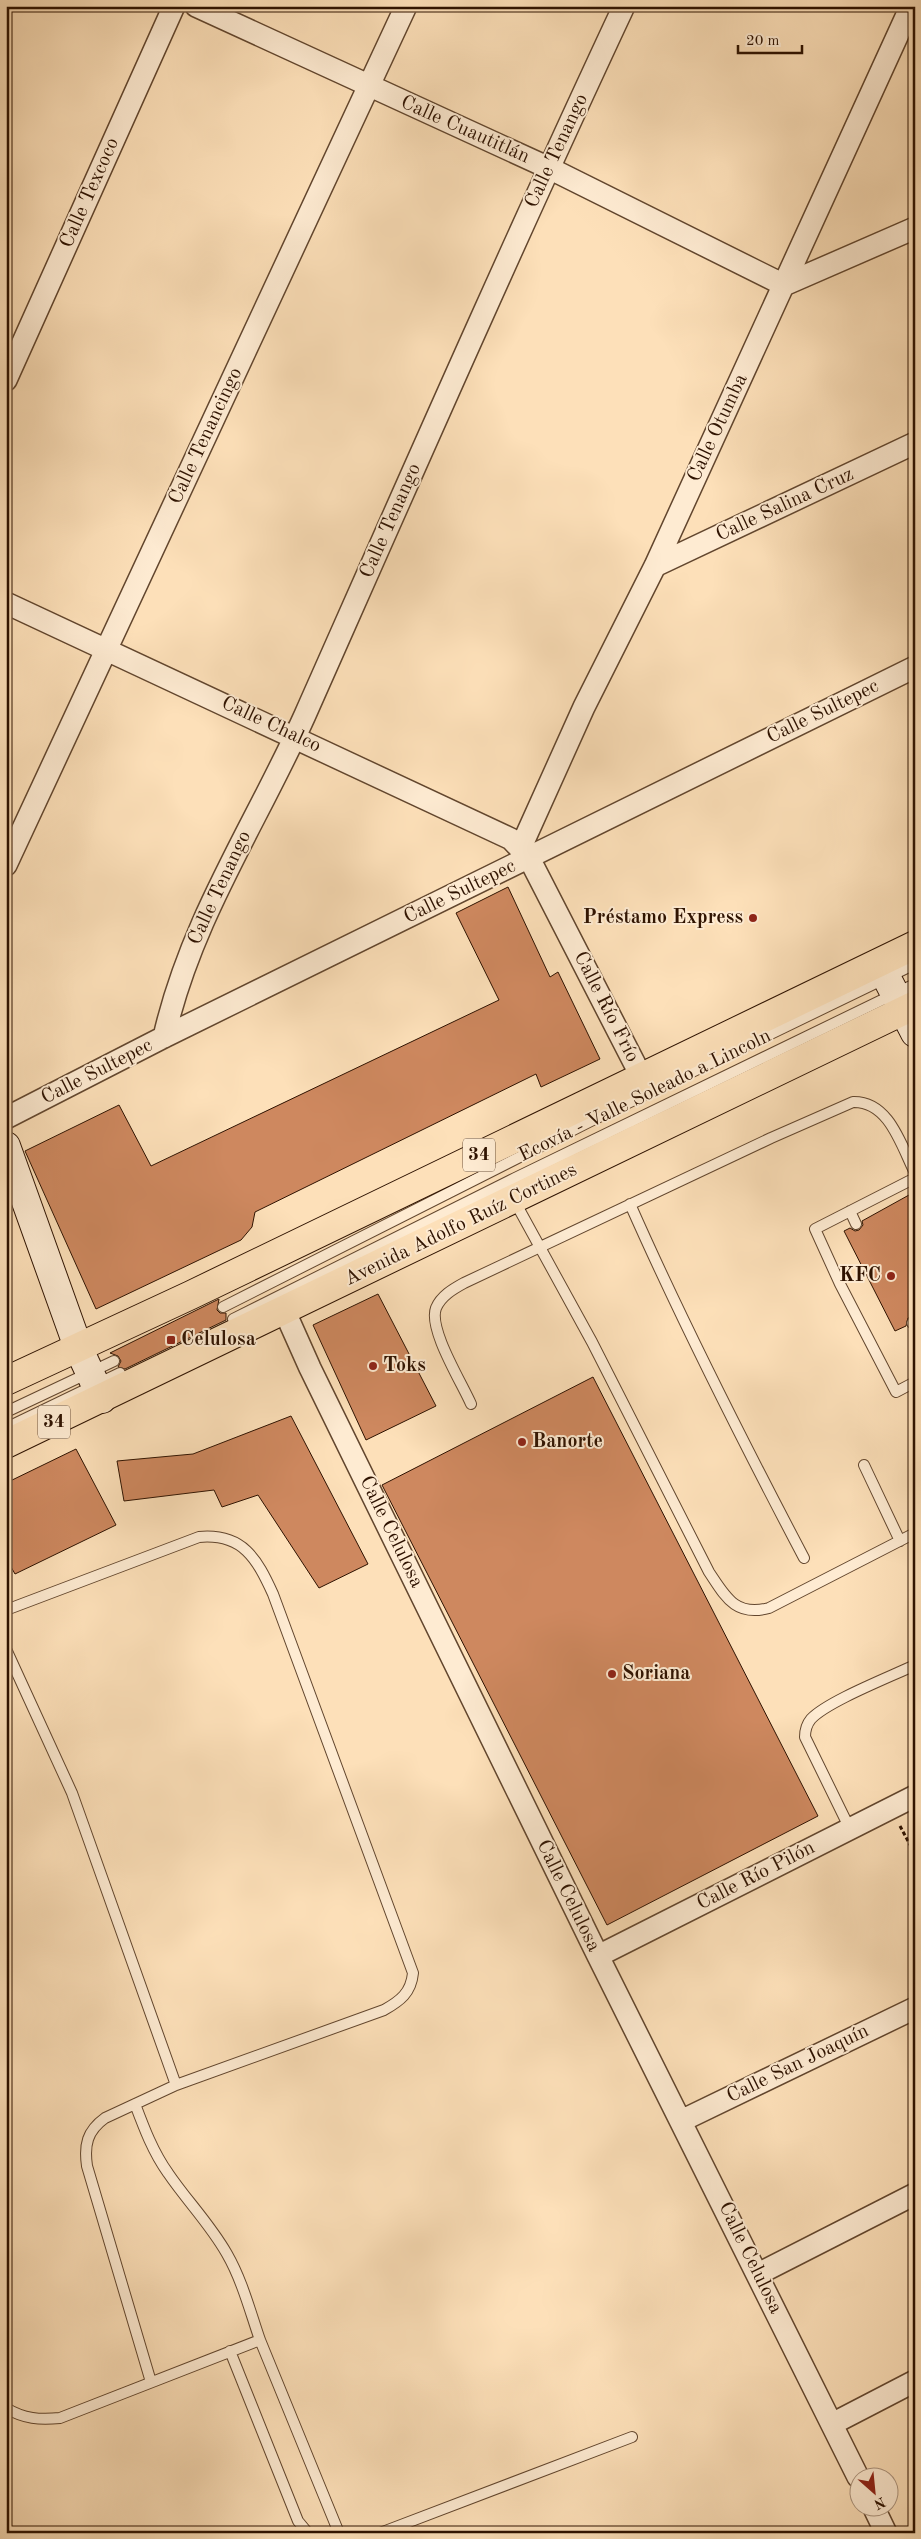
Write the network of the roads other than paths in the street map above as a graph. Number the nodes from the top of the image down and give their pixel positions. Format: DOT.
graph roads {
  1 [pos="174,6"];
  2 [pos="196,6"];
  3 [pos="406,6"];
  4 [pos="624,6"];
  5 [pos="911,6"];
  6 [pos="369,87"];
  7 [pos="549,168"];
  8 [pos="915,228"];
  9 [pos="784,286"];
  10 [pos="6,380"];
  11 [pos="915,443"];
  12 [pos="655,566"];
  13 [pos="6,603"];
  14 [pos="106,650"];
  15 [pos="915,667"];
  16 [pos="296,736"];
  17 [pos="525,852"];
  18 [pos="6,865"];
  19 [pos="915,945"];
  20 [pos="915,964"];
  21 [pos="901,995"];
  22 [pos="164,1037"];
  23 [pos="642,1076"];
  24 [pos="6,1118"];
  25 [pos="6,1146"];
  26 [pos="915,1173"];
  27 [pos="915,1178"];
  28 [pos="514,1199"];
  29 [pos="630,1204"];
  30 [pos="850,1211"];
  31 [pos="856,1224"];
  32 [pos="540,1248"];
  33 [pos="223,1308"];
  34 [pos="285,1312"];
  35 [pos="230,1321"];
  36 [pos="78,1347"];
  37 [pos="114,1361"];
  38 [pos="120,1373"];
  39 [pos="6,1381"];
  40 [pos="915,1382"];
  41 [pos="96,1385"];
  42 [pos="472,1404"];
  43 [pos="6,1412"];
  44 [pos="6,1428"];
  45 [pos="6,1444"];
  46 [pos="864,1466"];
  47 [pos="915,1533"];
  48 [pos="900,1541"];
  49 [pos="804,1558"];
  50 [pos="6,1610"];
  51 [pos="6,1653"];
  52 [pos="915,1664"];
  53 [pos="915,1796"];
  54 [pos="850,1829"];
  55 [pos="598,1956"];
  56 [pos="915,2008"];
  57 [pos="176,2085"];
  58 [pos="135,2104"];
  59 [pos="681,2121"];
  60 [pos="915,2194"];
  61 [pos="758,2274"];
  62 [pos="260,2340"];
  63 [pos="230,2351"];
  64 [pos="915,2381"];
  65 [pos="151,2382"];
  66 [pos="6,2408"];
  67 [pos="832,2424"];
  68 [pos="632,2436"];
  69 [pos="853,2466"];
  70 [pos="878,2516"];
  71 [pos="335,2532"];
  72 [pos="308,2533"];
  73 [pos="380,2533"];
  74 [pos="886,2533"];
  1 -- 10 [label="street, Calle Texcoco"];
  2 -- 6 [label="street, Calle Cuautitlán"];
  3 -- 6 [label="street, Calle Tenancingo"];
  4 -- 7 [label="street, Calle Tenango"];
  5 -- 9 [label="street, Calle Otumba"];
  6 -- 7 [label="street, Calle Cuautitlán"];
  6 -- 14 [label="street, Calle Tenancingo"];
  7 -- 9 [label="street, Calle Cuautitlán"];
  7 -- 16 [label="street, Calle Tenango"];
  8 -- 9 [label="street"];
  9 -- 12 [label="street, Calle Otumba"];
  11 -- 12 [label="street, Calle Salina Cruz"];
  12 -- 17 [label="street, Calle Otumba"];
  13 -- 14 [label="street, Calle Chalco"];
  14 -- 16 [label="street, Calle Chalco"];
  14 -- 18 [label="street, Calle Tenancingo"];
  15 -- 17 [label="street, Calle Sultepec"];
  16 -- 17 [label="street, Calle Chalco"];
  16 -- 22 [label="street, Calle Tenango"];
  17 -- 22 [label="street, Calle Sultepec"];
  17 -- 23 [label="street, Calle Río Frío"];
  19 -- 21 [label="main road, Avenida Adolfo Ruíz Cortines / 34"];
  20 -- 21 [label="lane"];
  21 -- 23 [label="main road, Avenida Adolfo Ruíz Cortines / 34"];
  21 -- 28 [label="main road, Avenida Adolfo Ruíz Cortines / 34"];
  21 -- 33 [label="lane"];
  21 -- 35 [label="lane, Ecovía - Valle Soleado a Lincoln"];
  22 -- 24 [label="street, Calle Sultepec"];
  23 -- 36 [label="main road, Avenida Adolfo Ruíz Cortines / 34"];
  25 -- 36 [label="street"];
  26 -- 29 [label="lane"];
  27 -- 30 [label="lane"];
  28 -- 32 [label="lane"];
  28 -- 34 [label="main road, Avenida Adolfo Ruíz Cortines / 34"];
  29 -- 32 [label="lane"];
  29 -- 49 [label="lane"];
  30 -- 31 [label="lane"];
  30 -- 40 [label="lane"];
  32 -- 42 [label="lane"];
  32 -- 48 [label="lane"];
  34 -- 41 [label="main road, Avenida Adolfo Ruíz Cortines / 34"];
  34 -- 55 [label="street, Calle Celulosa"];
  36 -- 39 [label="main road, Avenida Adolfo Ruíz Cortines / 34"];
  36 -- 41 [label="street"];
  37 -- 41 [label="lane"];
  38 -- 41 [label="lane"];
  41 -- 43 [label="lane"];
  41 -- 44 [label="lane"];
  41 -- 45 [label="main road, Avenida Adolfo Ruíz Cortines / 34"];
  46 -- 48 [label="lane"];
  47 -- 48 [label="lane"];
  50 -- 57 [label="lane"];
  51 -- 57 [label="lane"];
  52 -- 54 [label="lane"];
  53 -- 54 [label="street, Calle Río Pilón"];
  54 -- 55 [label="street, Calle Río Pilón"];
  55 -- 59 [label="street, Calle Celulosa"];
  56 -- 59 [label="street, Calle San Joaquín"];
  57 -- 58 [label="lane"];
  58 -- 62 [label="lane"];
  58 -- 65 [label="lane"];
  59 -- 61 [label="street, Calle Celulosa"];
  60 -- 61 [label="street"];
  61 -- 67 [label="street, Calle Celulosa"];
  62 -- 63 [label="lane"];
  62 -- 71 [label="lane"];
  63 -- 65 [label="lane"];
  63 -- 72 [label="lane"];
  64 -- 67 [label="street"];
  65 -- 66 [label="lane"];
  67 -- 69 [label="street, Calle Celulosa"];
  68 -- 73 [label="lane"];
  70 -- 74 [label="street"];
}
